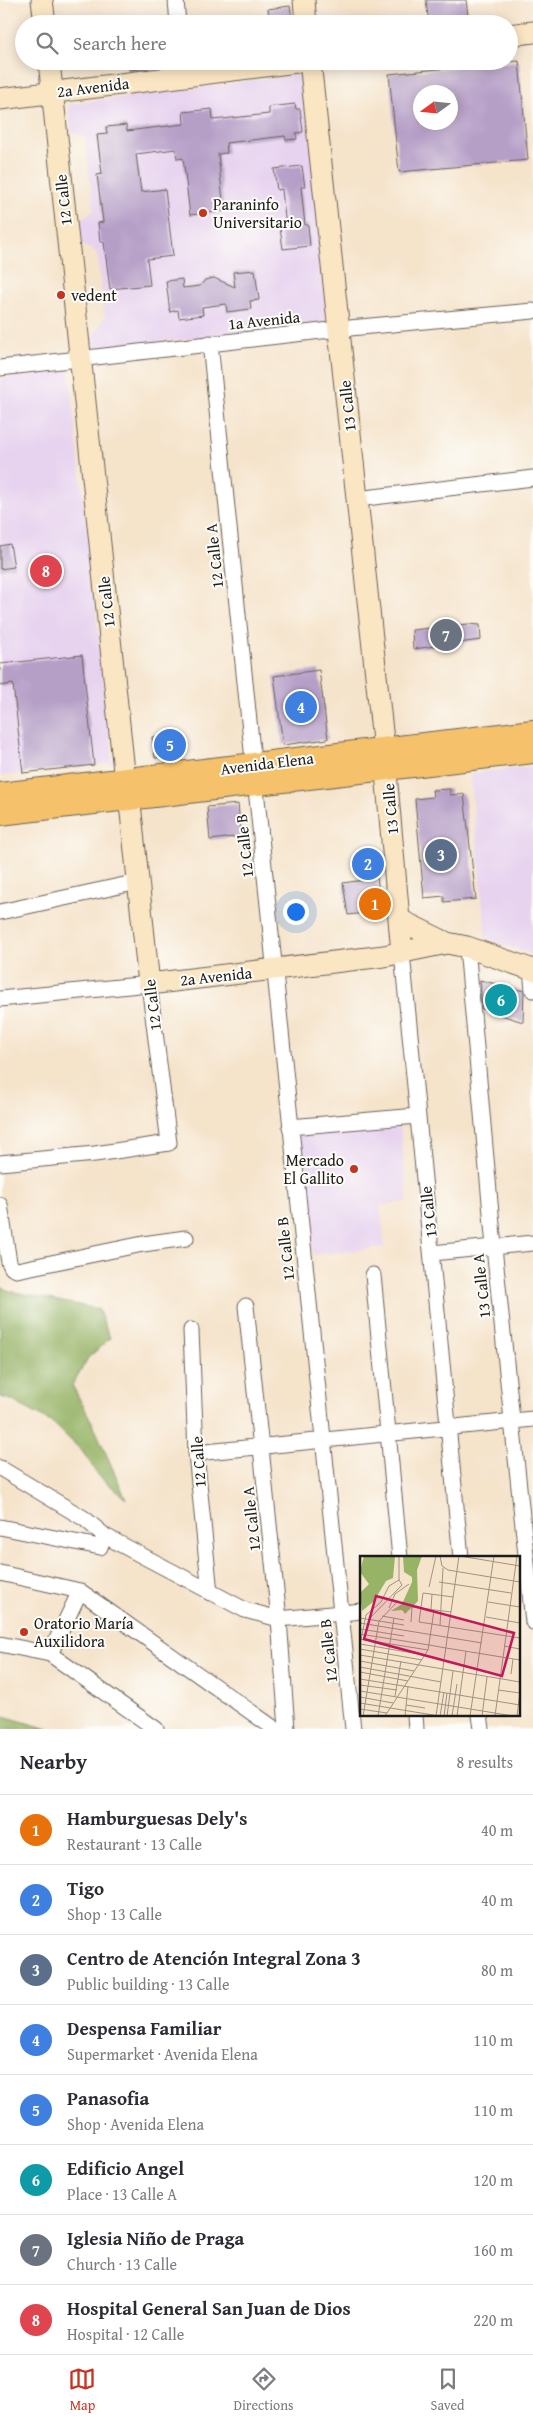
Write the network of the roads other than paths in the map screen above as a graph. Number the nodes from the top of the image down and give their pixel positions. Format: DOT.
graph roads {
  1 [pos="42,0"];
  2 [pos="176,0"];
  3 [pos="304,0"];
  4 [pos="43,15"];
  5 [pos="177,15"];
  6 [pos="305,15"];
  7 [pos="533,32"];
  8 [pos="518,34"];
  9 [pos="49,70"];
  10 [pos="176,70"];
  11 [pos="311,70"];
  12 [pos="52,92"];
  13 [pos="0,98"];
  14 [pos="533,312"];
  15 [pos="339,329"];
  16 [pos="210,343"];
  17 [pos="80,359"];
  18 [pos="0,368"];
  19 [pos="533,478"];
  20 [pos="357,499"];
  21 [pos="533,732"];
  22 [pos="533,751"];
  23 [pos="385,759"];
  24 [pos="254,774"];
  25 [pos="126,789"];
  26 [pos="0,795"];
  27 [pos="0,812"];
  28 [pos="138,882"];
  29 [pos="0,912"];
  30 [pos="400,920"];
  31 [pos="457,945"];
  32 [pos="402,953"];
  33 [pos="274,970"];
  34 [pos="532,976"];
  35 [pos="150,984"];
  36 [pos="0,999"];
  37 [pos="417,1116"];
  38 [pos="290,1126"];
  39 [pos="0,1163"];
  40 [pos="0,1205"];
  41 [pos="186,1238"];
  42 [pos="533,1243"];
  43 [pos="494,1247"];
  44 [pos="432,1253"];
  45 [pos="373,1275"];
  46 [pos="246,1306"];
  47 [pos="191,1330"];
  48 [pos="533,1419"];
  49 [pos="513,1421"];
  50 [pos="450,1428"];
  51 [pos="388,1433"];
  52 [pos="323,1440"];
  53 [pos="260,1446"];
  54 [pos="196,1453"];
  55 [pos="0,1468"];
  56 [pos="0,1527"];
  57 [pos="105,1536"];
  58 [pos="400,1556"];
  59 [pos="461,1556"];
  60 [pos="0,1573"];
  61 [pos="80,1592"];
  62 [pos="210,1593"];
  63 [pos="528,1594"];
  64 [pos="360,1611"];
  65 [pos="341,1613"];
  66 [pos="279,1619"];
  67 [pos="533,1622"];
  68 [pos="0,1644"];
  69 [pos="50,1654"];
  70 [pos="415,1716"];
  71 [pos="480,1716"];
  72 [pos="156,1729"];
  73 [pos="275,1729"];
  74 [pos="287,1729"];
  75 [pos="353,1729"];
  76 [pos="416,1729"];
  77 [pos="482,1729"];
  1 -- 4 [label="street"];
  2 -- 5 [label="street"];
  3 -- 6 [label="street"];
  7 -- 8 [label="street"];
  9 -- 12 [label="street, 12 Calle"];
  10 -- 12 [label="street, 2a Avenida"];
  11 -- 15 [label="street, 13 Calle"];
  12 -- 13 [label="street, 2a Avenida"];
  12 -- 17 [label="street, 12 Calle"];
  14 -- 15 [label="street, 1a Avenida"];
  15 -- 16 [label="street, 1a Avenida"];
  15 -- 20 [label="street, 13 Calle"];
  16 -- 17 [label="street, 1a Avenida"];
  16 -- 24 [label="street, 12 Calle A"];
  17 -- 18 [label="street, 1a Avenida"];
  17 -- 25 [label="street, 12 Calle"];
  19 -- 20 [label="street"];
  20 -- 23 [label="street, 13 Calle"];
  21 -- 23 [label="main road, Avenida Elena"];
  22 -- 23 [label="main road, Avenida Elena"];
  23 -- 24 [label="main road, Avenida Elena"];
  23 -- 30 [label="street, 13 Calle"];
  24 -- 25 [label="main road, Avenida Elena"];
  24 -- 33 [label="street, 12 Calle B"];
  25 -- 26 [label="main road, Avenida Elena"];
  25 -- 27 [label="main road, Avenida Elena"];
  25 -- 28 [label="street, 12 Calle"];
  28 -- 29 [label="street"];
  28 -- 35 [label="street, 12 Calle"];
  30 -- 31 [label="street"];
  30 -- 32 [label="street, 13 Calle"];
  31 -- 32 [label="street, 2a Avenida"];
  31 -- 34 [label="street"];
  31 -- 43 [label="street, 13 Calle A"];
  32 -- 33 [label="street, 2a Avenida"];
  32 -- 37 [label="street, 13 Calle"];
  33 -- 35 [label="street, 2a Avenida"];
  33 -- 38 [label="street, 12 Calle B"];
  35 -- 36 [label="street, 2a Avenida"];
  35 -- 39 [label="street, 12 Calle"];
  37 -- 38 [label="street"];
  37 -- 44 [label="street, 13 Calle"];
  38 -- 52 [label="street, 12 Calle B"];
  40 -- 41 [label="street"];
  42 -- 43 [label="street"];
  43 -- 44 [label="street"];
  43 -- 49 [label="street, 13 Calle A"];
  44 -- 50 [label="street, 13 Calle"];
  45 -- 51 [label="street"];
  46 -- 53 [label="street, 12 Calle A"];
  47 -- 54 [label="street, 12 Calle"];
  48 -- 49 [label="street"];
  49 -- 50 [label="street"];
  49 -- 63 [label="street, 13 Calle A"];
  50 -- 51 [label="street"];
  50 -- 59 [label="street, 13 Calle"];
  51 -- 52 [label="street"];
  51 -- 58 [label="street"];
  52 -- 53 [label="street"];
  52 -- 65 [label="street, 12 Calle B"];
  53 -- 54 [label="street"];
  53 -- 66 [label="street, 12 Calle A"];
  54 -- 62 [label="street, 12 Calle"];
  55 -- 57 [label="street"];
  56 -- 57 [label="street"];
  57 -- 62 [label="street"];
  60 -- 61 [label="street"];
  61 -- 69 [label="street"];
  61 -- 73 [label="street"];
  62 -- 66 [label="street"];
  63 -- 67 [label="street, 13 Calle A"];
  64 -- 65 [label="street"];
  65 -- 66 [label="street"];
  65 -- 75 [label="street, 12 Calle B"];
  66 -- 74 [label="street, 12 Calle A"];
  68 -- 69 [label="street"];
  69 -- 72 [label="street"];
  70 -- 76 [label="street"];
  71 -- 77 [label="street"];
}
